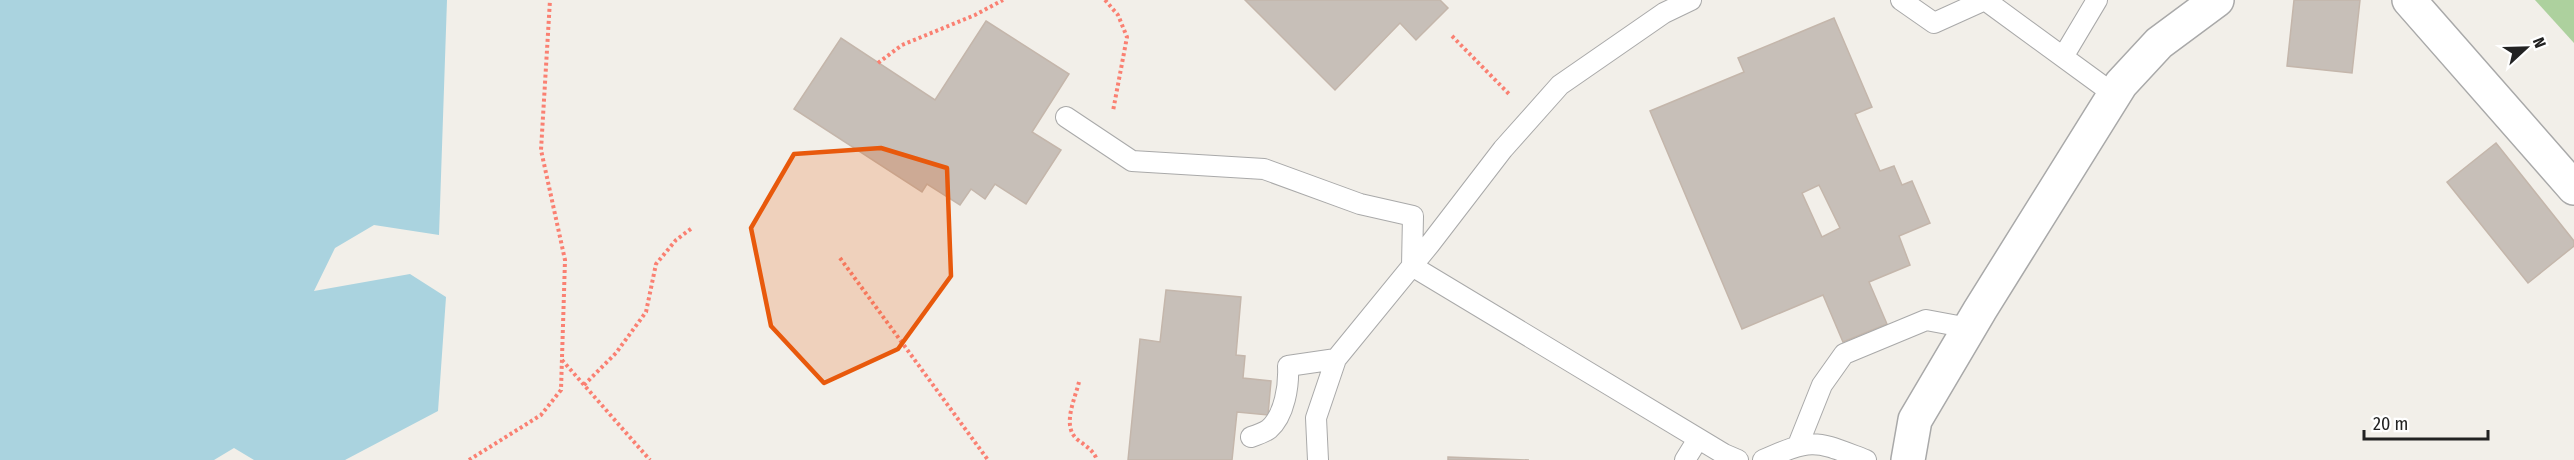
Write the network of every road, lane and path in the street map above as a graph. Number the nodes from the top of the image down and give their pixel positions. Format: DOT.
graph roads {
  1 [pos="549,0"];
  2 [pos="1003,0"];
  3 [pos="1105,0"];
  4 [pos="1691,0"];
  5 [pos="1901,0"];
  6 [pos="1985,0"];
  7 [pos="2097,0"];
  8 [pos="2409,0"];
  9 [pos="2208,3"];
  10 [pos="1452,36"];
  11 [pos="2063,57"];
  12 [pos="878,63"];
  13 [pos="2115,95"];
  14 [pos="1066,117"];
  15 [pos="1531,117"];
  16 [pos="1107,144"];
  17 [pos="2574,188"];
  18 [pos="692,228"];
  19 [pos="840,258"];
  20 [pos="1412,266"];
  21 [pos="1969,328"];
  22 [pos="1336,358"];
  23 [pos="562,359"];
  24 [pos="1079,382"];
  25 [pos="584,385"];
  26 [pos="1251,437"];
  27 [pos="1698,439"];
  28 [pos="1798,445"];
  29 [pos="469,460"];
  30 [pos="650,460"];
  31 [pos="988,460"];
  32 [pos="1097,460"];
  33 [pos="1318,460"];
  34 [pos="1685,460"];
  35 [pos="1738,460"];
  36 [pos="1763,460"];
  37 [pos="1866,460"];
  38 [pos="1908,460"];
  1 -- 23 [label="path"];
  2 -- 12 [label="path"];
  3 -- 16 [label="path"];
  4 -- 15 [label="lane"];
  5 -- 6 [label="lane"];
  6 -- 11 [label="lane"];
  7 -- 11 [label="lane"];
  8 -- 17 [label="street"];
  9 -- 13 [label="street"];
  10 -- 15 [label="path"];
  11 -- 13 [label="lane"];
  13 -- 21 [label="street"];
  14 -- 16 [label="lane"];
  15 -- 20 [label="lane"];
  16 -- 20 [label="lane"];
  18 -- 25 [label="path"];
  19 -- 31 [label="path"];
  20 -- 22 [label="lane"];
  20 -- 27 [label="lane"];
  21 -- 28 [label="lane"];
  21 -- 38 [label="street"];
  22 -- 26 [label="lane"];
  22 -- 33 [label="lane"];
  23 -- 25 [label="path"];
  23 -- 29 [label="path"];
  24 -- 32 [label="path"];
  25 -- 30 [label="path"];
  27 -- 34 [label="lane"];
  27 -- 35 [label="lane"];
  28 -- 36 [label="lane"];
  28 -- 37 [label="lane"];
}
